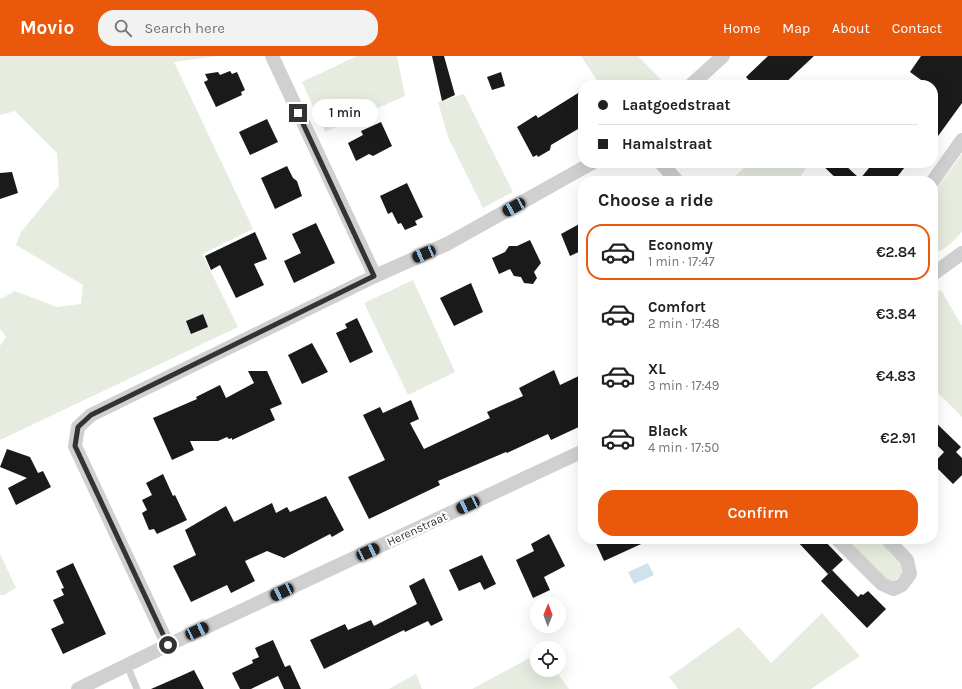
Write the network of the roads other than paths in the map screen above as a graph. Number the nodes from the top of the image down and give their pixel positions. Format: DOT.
graph roads {
  1 [pos="272,56"];
  2 [pos="723,56"];
  3 [pos="697,80"];
  4 [pos="962,140"];
  5 [pos="583,168"];
  6 [pos="665,168"];
  7 [pos="673,176"];
  8 [pos="937,176"];
  9 [pos="962,253"];
  10 [pos="938,268"];
  11 [pos="374,276"];
  12 [pos="578,453"];
  13 [pos="842,544"];
  14 [pos="892,544"];
  15 [pos="168,645"];
  16 [pos="127,665"];
  17 [pos="78,689"];
  18 [pos="138,689"];
  1 -- 11 [label="street"];
  2 -- 3 [label="street"];
  4 -- 8 [label="street"];
  5 -- 11 [label="street"];
  6 -- 7 [label="street"];
  9 -- 10 [label="street"];
  11 -- 15 [label="street"];
  12 -- 15 [label="street, Herenstraat"];
  13 -- 14 [label="street"];
  15 -- 16 [label="street, Herenstraat"];
  16 -- 17 [label="street, Herenstraat"];
  16 -- 18 [label="lane"];
}
